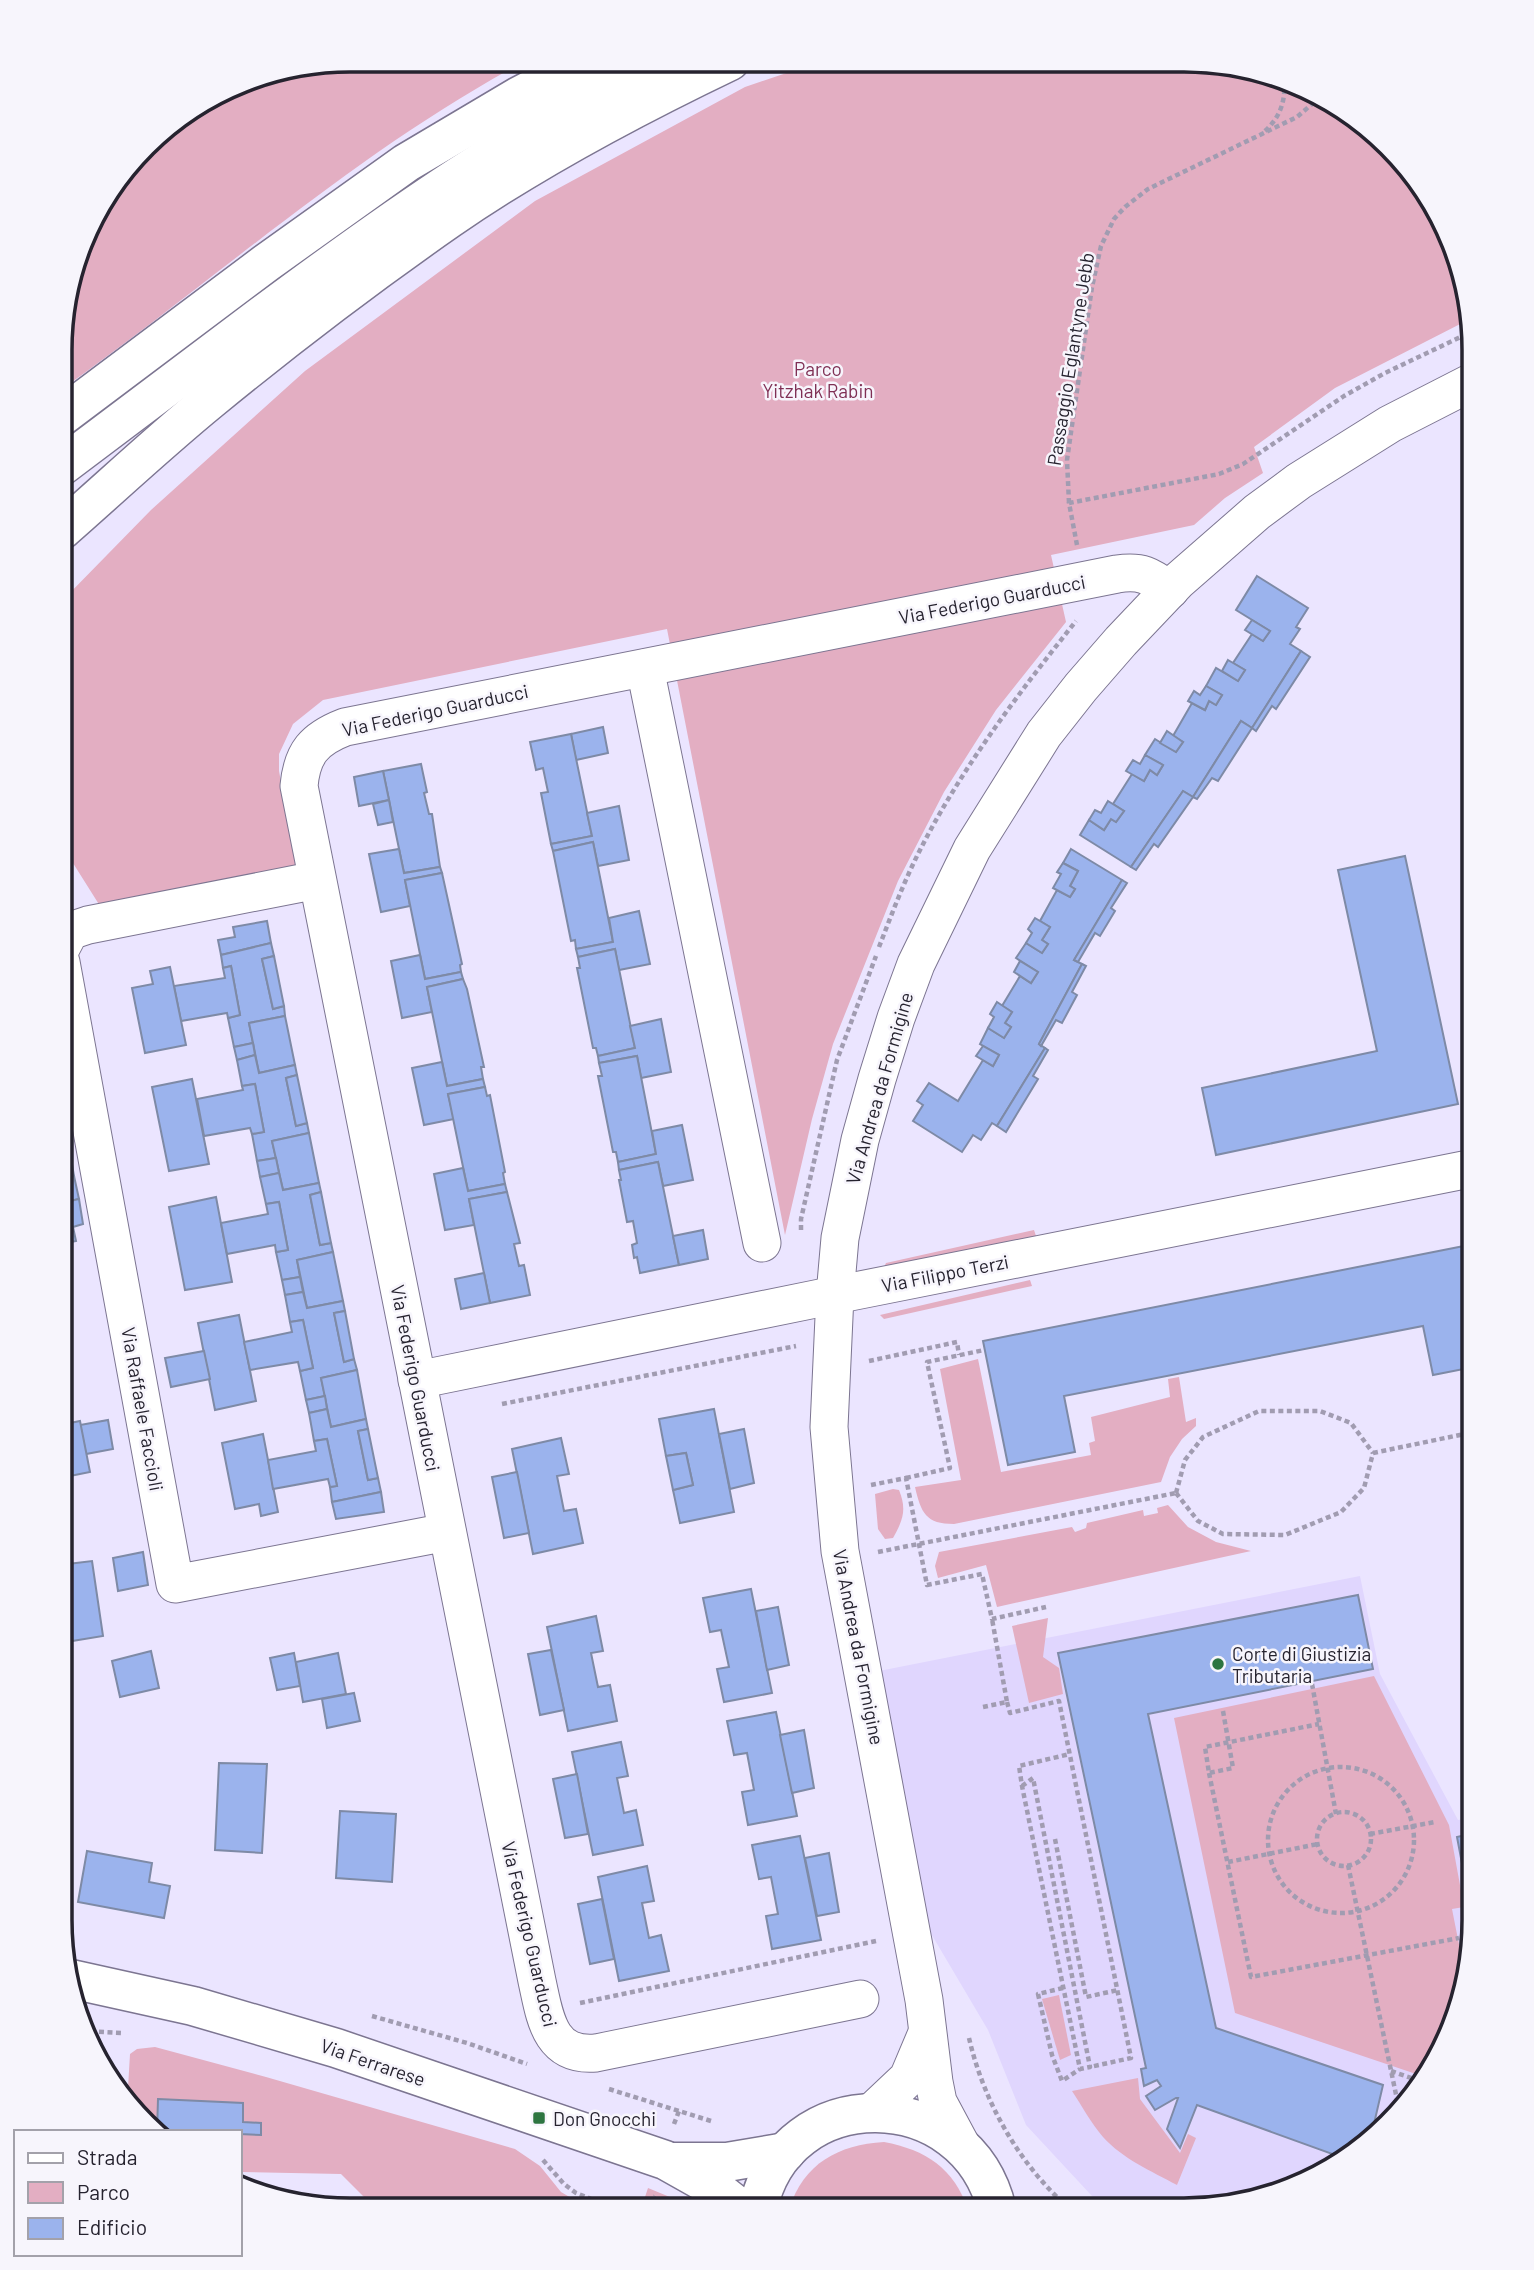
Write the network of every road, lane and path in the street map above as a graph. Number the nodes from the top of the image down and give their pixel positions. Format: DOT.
graph roads {
  1 [pos="565,72"];
  2 [pos="643,72"];
  3 [pos="709,72"];
  4 [pos="1284,91"];
  5 [pos="1312,103"];
  6 [pos="1255,137"];
  7 [pos="1462,388"];
  8 [pos="72,408"];
  9 [pos="72,458"];
  10 [pos="1069,503"];
  11 [pos="72,521"];
  12 [pos="1170,590"];
  13 [pos="645,668"];
  14 [pos="317,880"];
  15 [pos="72,930"];
  16 [pos="72,1022"];
  17 [pos="1462,1170"];
  18 [pos="761,1243"];
  19 [pos="835,1295"];
  20 [pos="796,1346"];
  21 [pos="984,1350"];
  22 [pos="959,1355"];
  23 [pos="862,1363"];
  24 [pos="417,1380"];
  25 [pos="499,1405"];
  26 [pos="1462,1434"];
  27 [pos="1373,1453"];
  28 [pos="906,1478"];
  29 [pos="866,1486"];
  30 [pos="1176,1493"];
  31 [pos="447,1532"];
  32 [pos="920,1544"];
  33 [pos="874,1552"];
  34 [pos="1046,1607"];
  35 [pos="992,1619"];
  36 [pos="1312,1684"];
  37 [pos="1007,1702"];
  38 [pos="983,1707"];
  39 [pos="1223,1711"];
  40 [pos="1319,1724"];
  41 [pos="1228,1743"];
  42 [pos="1070,1755"];
  43 [pos="1328,1769"];
  44 [pos="1209,1773"];
  45 [pos="1022,1786"];
  46 [pos="1336,1814"];
  47 [pos="1435,1822"];
  48 [pos="1413,1826"];
  49 [pos="1370,1834"];
  50 [pos="1055,1839"];
  51 [pos="1318,1844"];
  52 [pos="1270,1854"];
  53 [pos="1228,1862"];
  54 [pos="1348,1865"];
  55 [pos="1357,1911"];
  56 [pos="1070,1914"];
  57 [pos="1060,1916"];
  58 [pos="1459,1938"];
  59 [pos="884,1939"];
  60 [pos="1366,1957"];
  61 [pos="78,1981"];
  62 [pos="1063,1988"];
  63 [pos="1118,1990"];
  64 [pos="860,1999"];
  65 [pos="577,2003"];
  66 [pos="363,2014"];
  67 [pos="929,2029"];
  68 [pos="968,2029"];
  69 [pos="529,2065"];
  70 [pos="1090,2067"];
  71 [pos="1080,2069"];
  72 [pos="1391,2071"];
  73 [pos="1413,2078"];
  74 [pos="601,2087"];
  75 [pos="1397,2099"];
  76 [pos="679,2111"];
  77 [pos="872,2112"];
  78 [pos="961,2145"];
  79 [pos="786,2152"];
  80 [pos="543,2160"];
  81 [pos="662,2179"];
  82 [pos="588,2198"];
  83 [pos="650,2198"];
  84 [pos="727,2198"];
  85 [pos="760,2198"];
  86 [pos="993,2198"];
  87 [pos="1060,2198"];
  1 -- 8 [label="main road"];
  2 -- 9 [label="main road"];
  3 -- 11 [label="main road"];
  4 -- 6 [label="path, Passaggio Eglantyne Jebb"];
  5 -- 6 [label="path, Passaggio Eglantyne Jebb"];
  6 -- 10 [label="path, Passaggio Eglantyne Jebb"];
  7 -- 12 [label="street, Via Andrea da Formigine"];
  12 -- 13 [label="street, Via Federigo Guarducci"];
  12 -- 19 [label="street, Via Andrea da Formigine"];
  13 -- 14 [label="street, Via Federigo Guarducci"];
  13 -- 18 [label="street"];
  14 -- 15 [label="street"];
  14 -- 24 [label="street, Via Federigo Guarducci"];
  16 -- 31 [label="street, Via Raffaele Faccioli"];
  17 -- 19 [label="street, Via Filippo Terzi"];
  19 -- 24 [label="street, Via Filippo Terzi"];
  19 -- 67 [label="street, Via Andrea da Formigine"];
  20 -- 25 [label="path"];
  21 -- 22 [label="path"];
  22 -- 23 [label="path"];
  22 -- 28 [label="path"];
  24 -- 31 [label="street, Via Federigo Guarducci"];
  26 -- 27 [label="path"];
  27 -- 30 [label="path"];
  27 -- 30 [label="path"];
  28 -- 29 [label="path"];
  28 -- 32 [label="path"];
  30 -- 32 [label="path"];
  31 -- 64 [label="street, Via Federigo Guarducci"];
  32 -- 33 [label="path"];
  32 -- 35 [label="path"];
  34 -- 35 [label="path"];
  35 -- 37 [label="path"];
  36 -- 40 [label="path"];
  37 -- 38 [label="path"];
  37 -- 42 [label="path"];
  39 -- 41 [label="path"];
  40 -- 41 [label="path"];
  40 -- 43 [label="path"];
  41 -- 44 [label="path"];
  41 -- 44 [label="path"];
  42 -- 45 [label="path"];
  42 -- 63 [label="path"];
  43 -- 46 [label="path"];
  43 -- 48 [label="path"];
  43 -- 52 [label="path"];
  44 -- 53 [label="path"];
  45 -- 57 [label="path"];
  45 -- 62 [label="path"];
  46 -- 49 [label="path"];
  46 -- 51 [label="path"];
  47 -- 48 [label="path"];
  48 -- 49 [label="path"];
  48 -- 55 [label="path"];
  49 -- 54 [label="path"];
  50 -- 56 [label="path"];
  51 -- 52 [label="path"];
  51 -- 54 [label="path"];
  52 -- 53 [label="path"];
  52 -- 55 [label="path"];
  53 -- 60 [label="path"];
  54 -- 55 [label="path"];
  55 -- 60 [label="path"];
  56 -- 57 [label="path"];
  56 -- 63 [label="path"];
  57 -- 70 [label="path"];
  58 -- 60 [label="path"];
  59 -- 65 [label="path"];
  60 -- 72 [label="path"];
  61 -- 81 [label="main road, Via Ferrarese"];
  62 -- 71 [label="path"];
  62 -- 71 [label="path"];
  63 -- 70 [label="path"];
  66 -- 69 [label="path"];
  67 -- 77 [label="street"];
  67 -- 78 [label="street, Via Andrea da Formigine"];
  68 -- 87 [label="path"];
  70 -- 71 [label="path"];
  72 -- 73 [label="path"];
  72 -- 75 [label="path"];
  74 -- 76 [label="path"];
  77 -- 78 [label="main road"];
  77 -- 79 [label="main road"];
  78 -- 86 [label="main road"];
  79 -- 81 [label="main road, Via Ferrarese"];
  79 -- 85 [label="main road"];
  80 -- 82 [label="path"];
  81 -- 83 [label="path"];
  81 -- 84 [label="main road, Via Ferrarese"];
}
